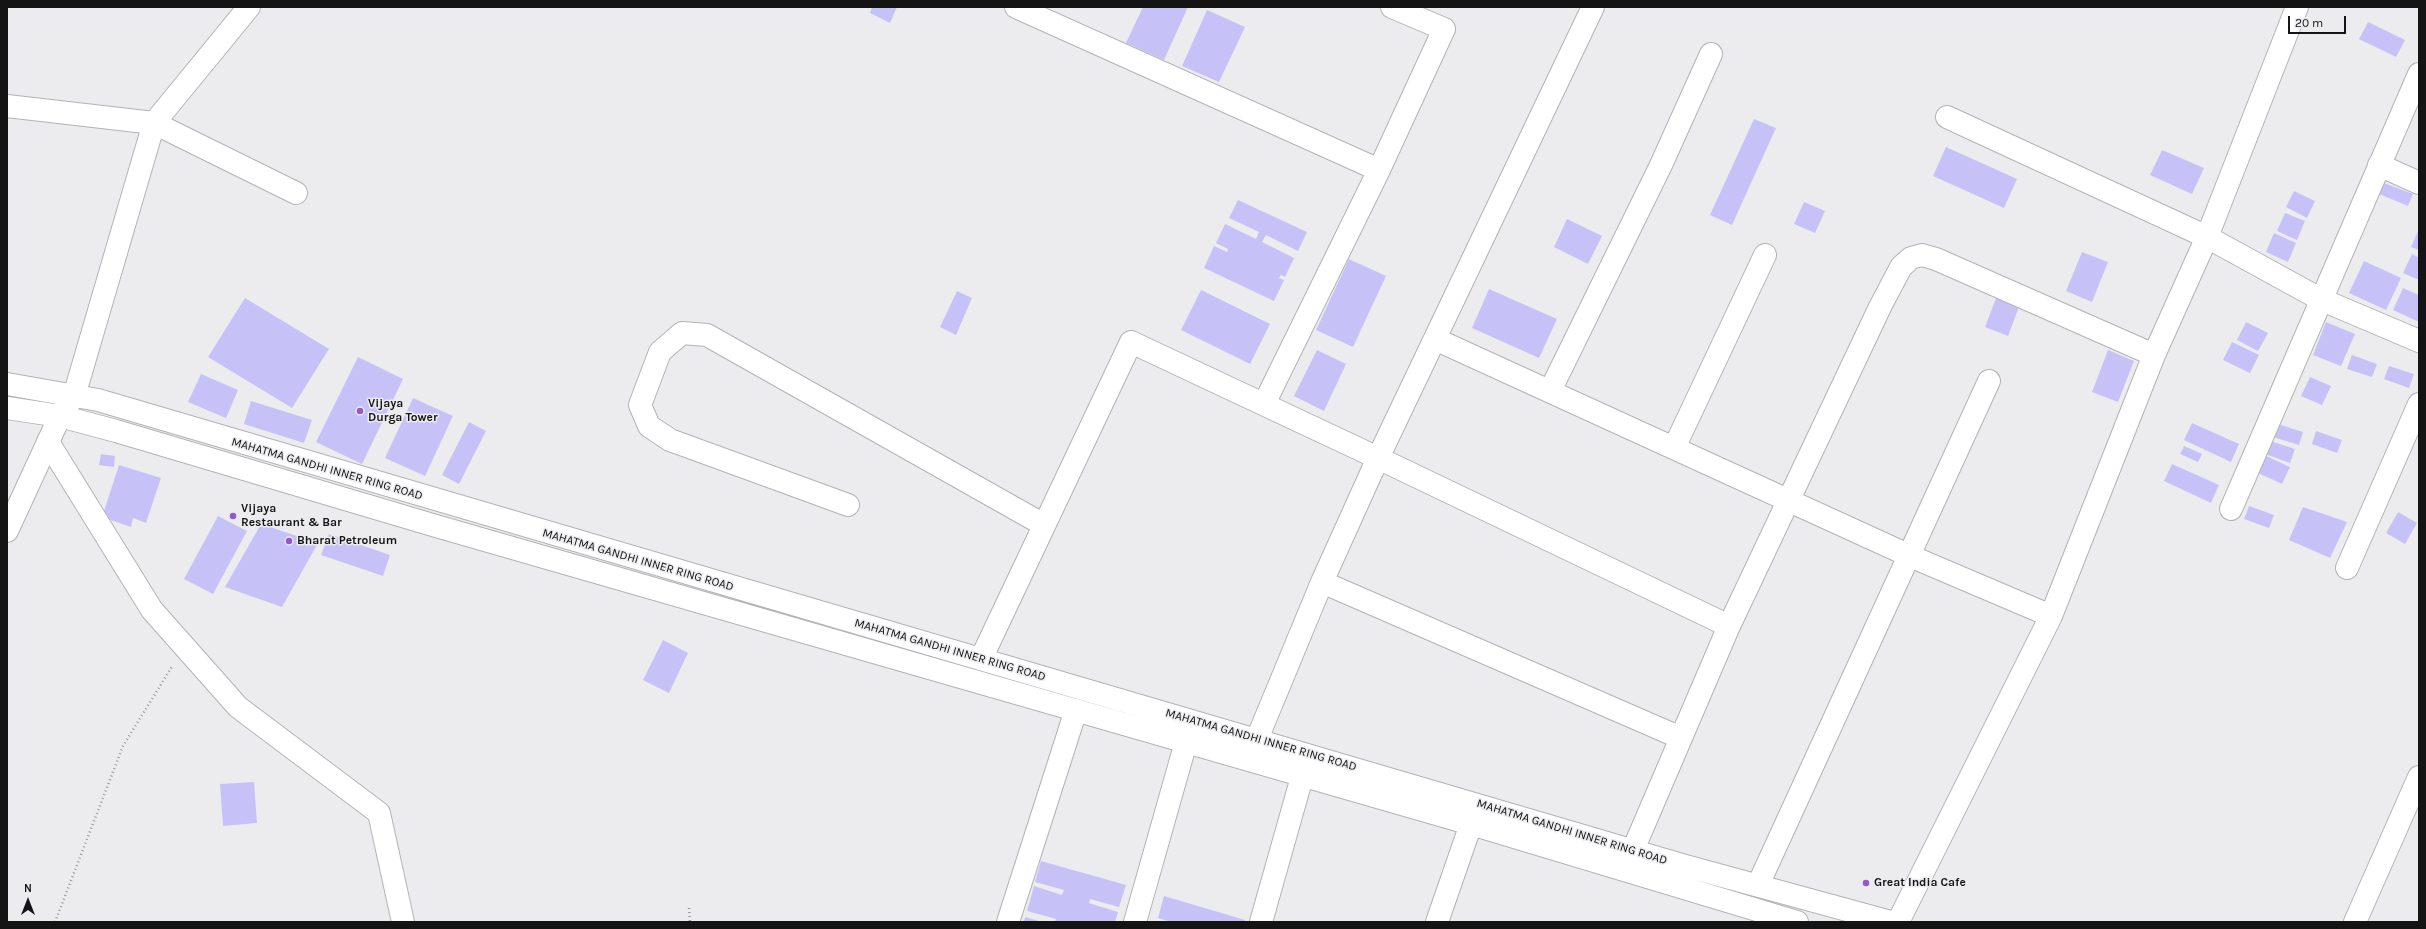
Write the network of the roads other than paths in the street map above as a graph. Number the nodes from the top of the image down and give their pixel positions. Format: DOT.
graph roads {
  1 [pos="249,7"];
  2 [pos="1016,7"];
  3 [pos="1392,7"];
  4 [pos="1593,7"];
  5 [pos="2297,7"];
  6 [pos="1711,54"];
  7 [pos="2419,74"];
  8 [pos="7,106"];
  9 [pos="1947,117"];
  10 [pos="154,123"];
  11 [pos="2380,164"];
  12 [pos="1379,170"];
  13 [pos="2419,183"];
  14 [pos="296,193"];
  15 [pos="2207,237"];
  16 [pos="1765,255"];
  17 [pos="2320,299"];
  18 [pos="1435,339"];
  19 [pos="2419,341"];
  20 [pos="2154,354"];
  21 [pos="1989,381"];
  22 [pos="7,384"];
  23 [pos="1550,391"];
  24 [pos="74,396"];
  25 [pos="1264,404"];
  26 [pos="2419,404"];
  27 [pos="7,408"];
  28 [pos="60,416"];
  29 [pos="48,442"];
  30 [pos="1674,448"];
  31 [pos="1378,458"];
  32 [pos="1790,501"];
  33 [pos="848,505"];
  34 [pos="2231,509"];
  35 [pos="1044,524"];
  36 [pos="7,531"];
  37 [pos="1910,556"];
  38 [pos="2346,568"];
  39 [pos="1322,582"];
  40 [pos="2051,616"];
  41 [pos="1729,626"];
  42 [pos="981,659"];
  43 [pos="1076,710"];
  44 [pos="1681,738"];
  45 [pos="1257,739"];
  46 [pos="1186,742"];
  47 [pos="1302,777"];
  48 [pos="2419,777"];
  49 [pos="2415,800"];
  50 [pos="1471,824"];
  51 [pos="1633,850"];
  52 [pos="1758,886"];
  53 [pos="403,922"];
  54 [pos="1008,922"];
  55 [pos="1135,922"];
  56 [pos="1261,922"];
  57 [pos="1437,922"];
  58 [pos="1797,922"];
  59 [pos="1891,922"];
  60 [pos="1898,922"];
  61 [pos="2356,922"];
  1 -- 10 [label="street"];
  2 -- 12 [label="street"];
  3 -- 12 [label="street"];
  4 -- 18 [label="street"];
  5 -- 15 [label="street"];
  6 -- 23 [label="street"];
  7 -- 11 [label="street"];
  8 -- 10 [label="street"];
  9 -- 15 [label="street"];
  10 -- 14 [label="street"];
  10 -- 24 [label="street"];
  11 -- 13 [label="street"];
  11 -- 17 [label="street"];
  12 -- 25 [label="street"];
  15 -- 17 [label="street"];
  15 -- 20 [label="street"];
  16 -- 30 [label="street"];
  17 -- 19 [label="street"];
  17 -- 34 [label="street"];
  18 -- 23 [label="street"];
  18 -- 31 [label="street"];
  20 -- 32 [label="street"];
  20 -- 40 [label="street"];
  21 -- 37 [label="street"];
  22 -- 24 [label="street, MAHATMA GANDHI INNER RING ROAD"];
  23 -- 30 [label="street"];
  24 -- 28 [label="street"];
  24 -- 42 [label="street, MAHATMA GANDHI INNER RING ROAD"];
  25 -- 31 [label="street"];
  25 -- 35 [label="street"];
  26 -- 38 [label="street"];
  27 -- 28 [label="street, MAHATMA GANDHI INNER RING ROAD"];
  28 -- 29 [label="street"];
  28 -- 43 [label="street, MAHATMA GANDHI INNER RING ROAD"];
  29 -- 36 [label="street"];
  29 -- 53 [label="street"];
  30 -- 32 [label="street"];
  31 -- 39 [label="street"];
  31 -- 41 [label="street"];
  32 -- 37 [label="street"];
  32 -- 41 [label="street"];
  33 -- 35 [label="street"];
  35 -- 42 [label="street"];
  37 -- 40 [label="street"];
  37 -- 52 [label="street"];
  39 -- 44 [label="street"];
  39 -- 45 [label="street"];
  40 -- 60 [label="street"];
  41 -- 44 [label="street"];
  42 -- 45 [label="street, MAHATMA GANDHI INNER RING ROAD"];
  43 -- 46 [label="street, MAHATMA GANDHI INNER RING ROAD"];
  43 -- 54 [label="street"];
  44 -- 51 [label="street"];
  45 -- 51 [label="street, MAHATMA GANDHI INNER RING ROAD"];
  46 -- 47 [label="street, MAHATMA GANDHI INNER RING ROAD"];
  46 -- 55 [label="street"];
  47 -- 50 [label="street, MAHATMA GANDHI INNER RING ROAD"];
  47 -- 56 [label="street"];
  48 -- 49 [label="street"];
  49 -- 61 [label="street"];
  50 -- 57 [label="street"];
  50 -- 58 [label="street, MAHATMA GANDHI INNER RING ROAD"];
  51 -- 52 [label="street, MAHATMA GANDHI INNER RING ROAD"];
  52 -- 59 [label="street, MAHATMA GANDHI INNER RING ROAD"];
}
